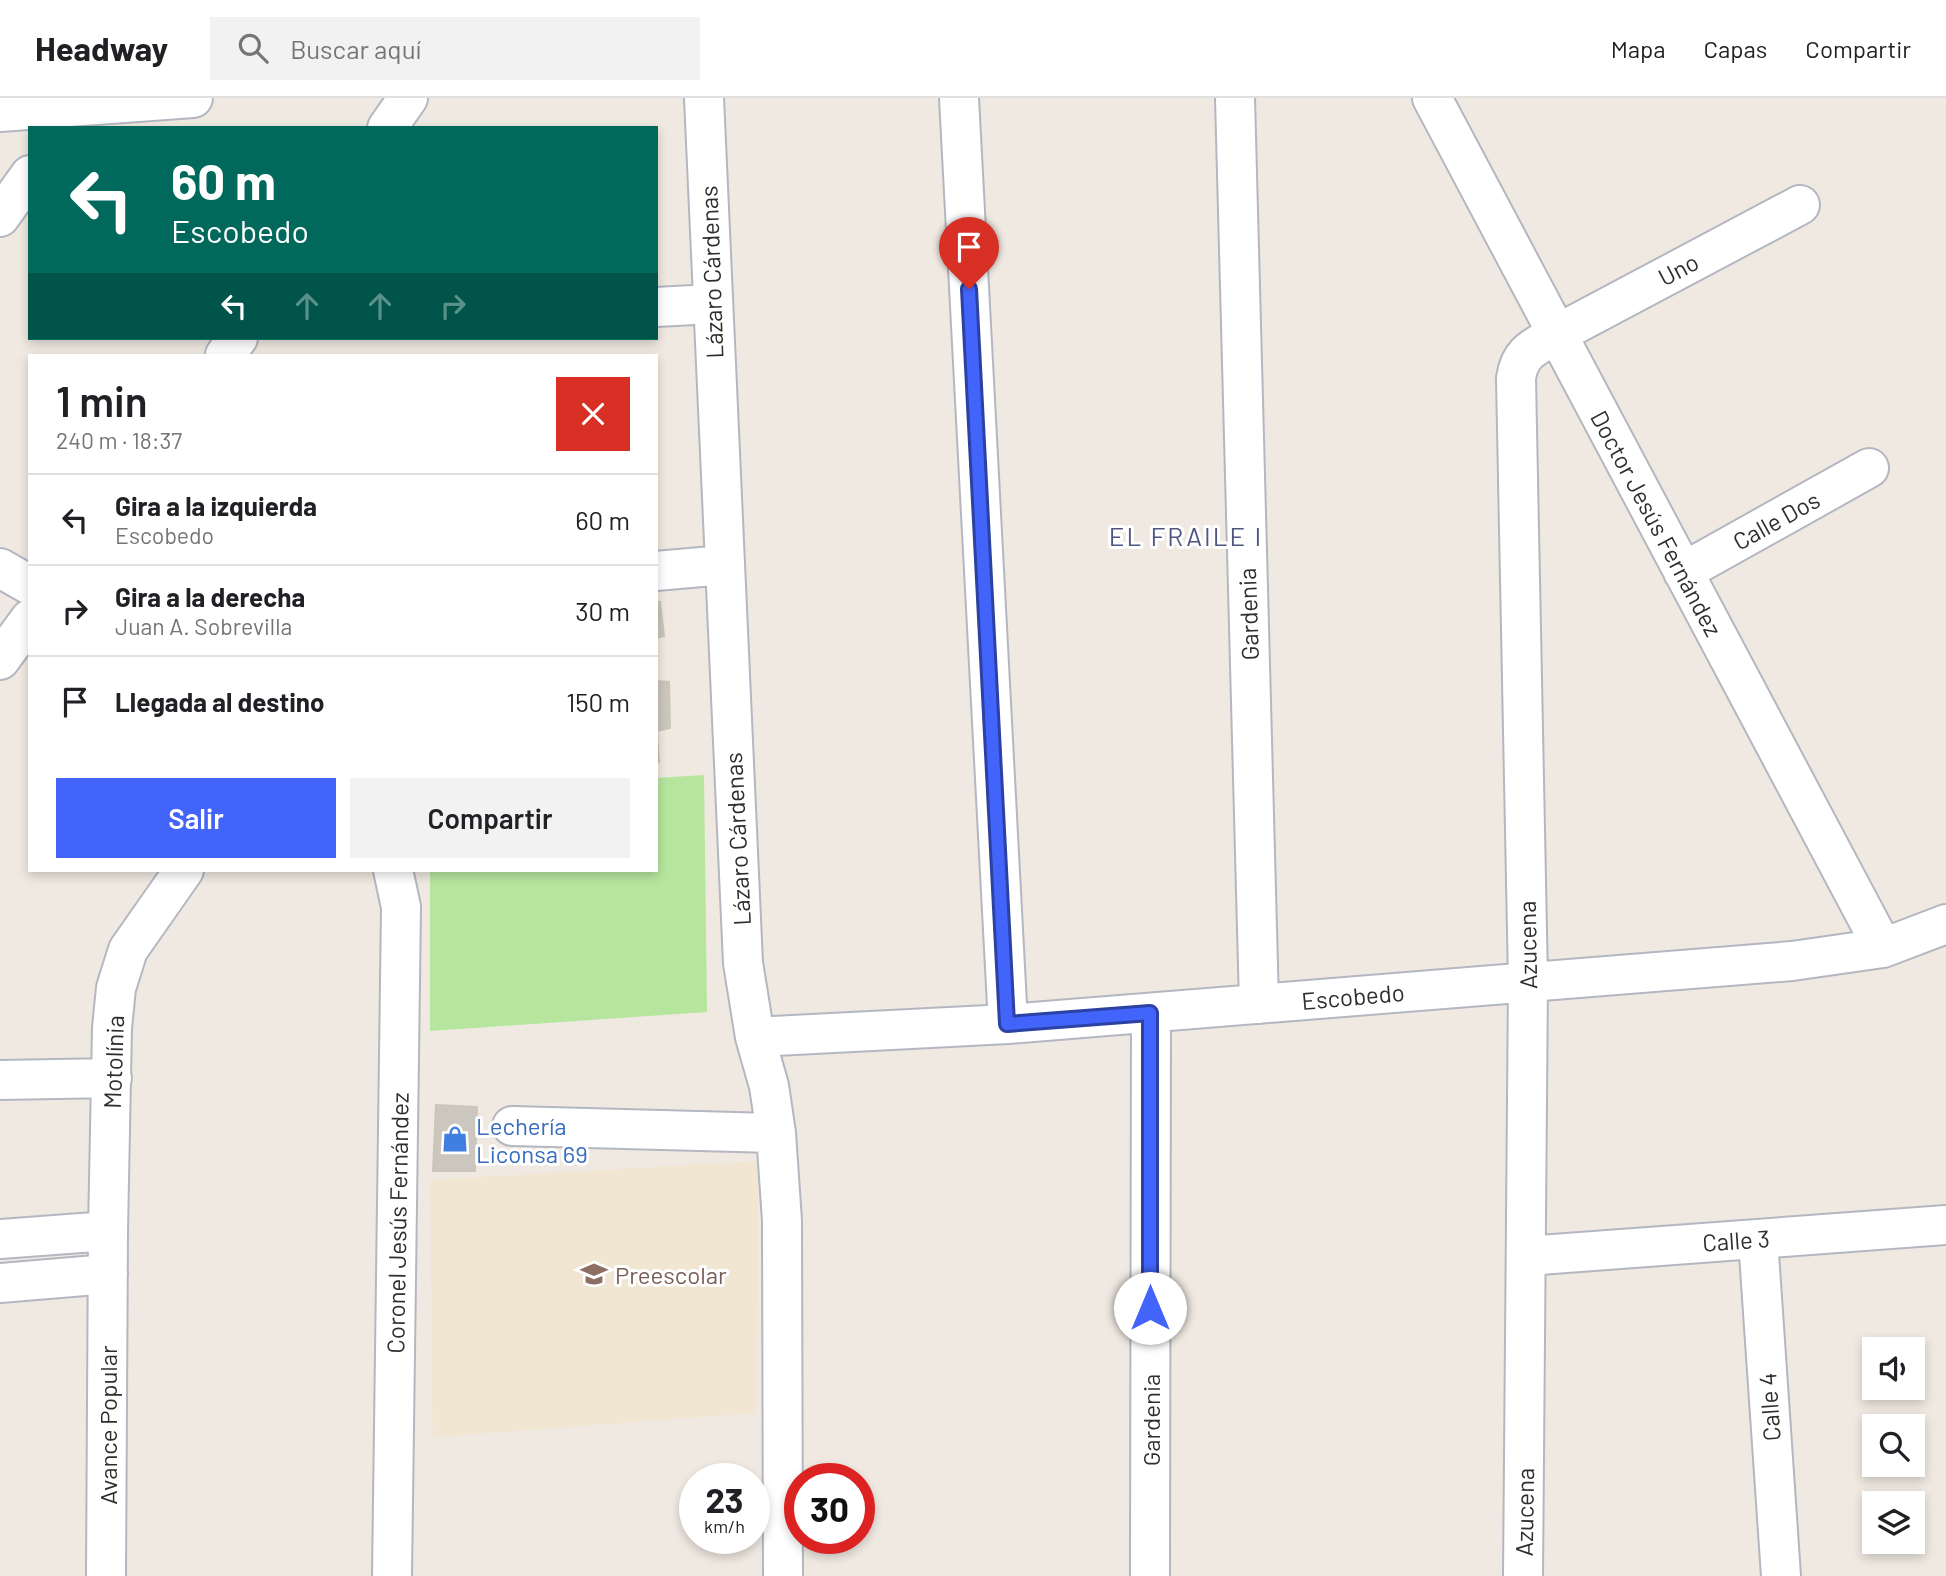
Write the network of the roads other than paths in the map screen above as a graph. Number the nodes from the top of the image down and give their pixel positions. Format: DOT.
graph roads {
  1 [pos="1,98"];
  2 [pos="193,98"];
  3 [pos="408,98"];
  4 [pos="704,98"];
  5 [pos="959,98"];
  6 [pos="1235,98"];
  7 [pos="1432,98"];
  8 [pos="0,112"];
  9 [pos="71,117"];
  10 [pos="388,126"];
  11 [pos="28,178"];
  12 [pos="1800,205"];
  13 [pos="0,217"];
  14 [pos="713,304"];
  15 [pos="658,307"];
  16 [pos="1557,334"];
  17 [pos="236,340"];
  18 [pos="226,354"];
  19 [pos="1869,468"];
  20 [pos="724,565"];
  21 [pos="0,568"];
  22 [pos="658,571"];
  23 [pos="1683,572"];
  24 [pos="28,584"];
  25 [pos="28,622"];
  26 [pos="0,660"];
  27 [pos="183,872"];
  28 [pos="393,872"];
  29 [pos="1946,924"];
  30 [pos="1883,948"];
  31 [pos="1528,981"];
  32 [pos="1259,1004"];
  33 [pos="1150,1013"];
  34 [pos="1007,1024"];
  35 [pos="755,1037"];
  36 [pos="112,1078"];
  37 [pos="0,1080"];
  38 [pos="512,1126"];
  39 [pos="776,1133"];
  40 [pos="1946,1225"];
  41 [pos="108,1231"];
  42 [pos="0,1239"];
  43 [pos="1758,1239"];
  44 [pos="1526,1255"];
  45 [pos="108,1274"];
  46 [pos="0,1283"];
  47 [pos="106,1576"];
  48 [pos="392,1576"];
  49 [pos="783,1576"];
  50 [pos="1150,1576"];
  51 [pos="1523,1576"];
  52 [pos="1781,1576"];
  1 -- 8 [label="street"];
  2 -- 9 [label="street"];
  3 -- 10 [label="street"];
  4 -- 14 [label="street, Lázaro Cárdenas"];
  5 -- 34 [label="street"];
  6 -- 32 [label="street, Gardenia"];
  7 -- 16 [label="street, Doctor Jesús Fernández"];
  8 -- 9 [label="street"];
  11 -- 13 [label="street"];
  12 -- 16 [label="street, Uno"];
  14 -- 15 [label="street"];
  14 -- 20 [label="street, Lázaro Cárdenas"];
  16 -- 23 [label="street, Doctor Jesús Fernández"];
  16 -- 31 [label="street, Azucena"];
  17 -- 18 [label="street"];
  19 -- 23 [label="street, Calle Dos"];
  20 -- 22 [label="street"];
  20 -- 35 [label="street, Lázaro Cárdenas"];
  21 -- 24 [label="street"];
  23 -- 30 [label="street, Doctor Jesús Fernández"];
  25 -- 26 [label="street"];
  27 -- 36 [label="street, Motolínia"];
  28 -- 48 [label="street, Coronel Jesús Fernández"];
  29 -- 30 [label="street, Escobedo"];
  30 -- 31 [label="street, Escobedo"];
  31 -- 32 [label="street, Escobedo"];
  31 -- 44 [label="street, Azucena"];
  32 -- 33 [label="street, Escobedo"];
  33 -- 34 [label="street, Escobedo"];
  33 -- 50 [label="street, Gardenia"];
  34 -- 35 [label="street, Escobedo"];
  35 -- 39 [label="street, Lázaro Cárdenas"];
  36 -- 37 [label="street"];
  36 -- 41 [label="street, Motolínia"];
  38 -- 39 [label="street"];
  39 -- 49 [label="street, Lázaro Cárdenas"];
  40 -- 43 [label="street, Calle 3"];
  41 -- 42 [label="street"];
  41 -- 45 [label="street, Motolínia"];
  43 -- 44 [label="street, Calle 3"];
  43 -- 52 [label="street, Calle 4"];
  44 -- 51 [label="street, Azucena"];
  45 -- 46 [label="street"];
  45 -- 47 [label="street, Avance Popular"];
}
